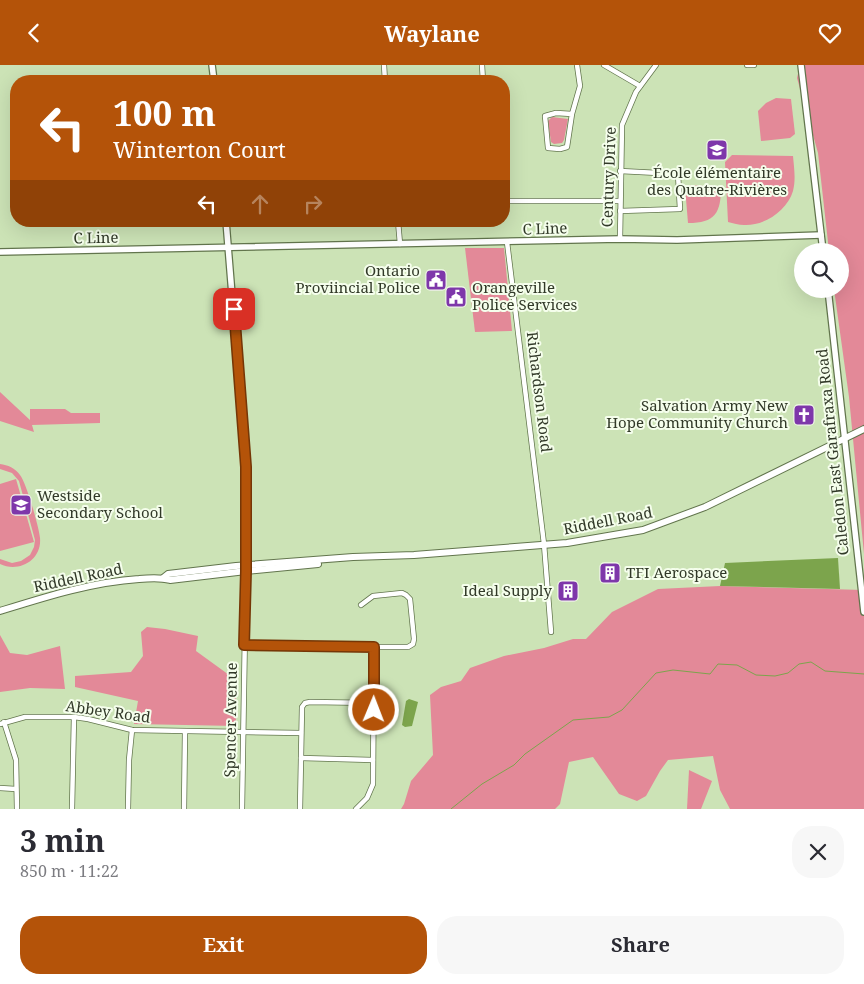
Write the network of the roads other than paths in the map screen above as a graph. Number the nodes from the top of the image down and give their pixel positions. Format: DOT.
graph roads {
  1 [pos="578,65"];
  2 [pos="604,65"];
  3 [pos="656,65"];
  4 [pos="747,65"];
  5 [pos="754,65"];
  6 [pos="801,65"];
  7 [pos="640,86"];
  8 [pos="572,114"];
  9 [pos="620,171"];
  10 [pos="510,201"];
  11 [pos="620,201"];
  12 [pos="620,211"];
  13 [pos="226,227"];
  14 [pos="399,227"];
  15 [pos="821,235"];
  16 [pos="620,239"];
  17 [pos="507,242"];
  18 [pos="822,243"];
  19 [pos="400,244"];
  20 [pos="228,247"];
  21 [pos="0,252"];
  22 [pos="829,298"];
  23 [pos="864,429"];
  24 [pos="844,439"];
  25 [pos="544,545"];
  26 [pos="246,568"];
  27 [pos="361,605"];
  28 [pos="0,611"];
  29 [pos="864,612"];
  30 [pos="551,631"];
  31 [pos="244,645"];
  32 [pos="374,647"];
  33 [pos="374,703"];
  34 [pos="74,717"];
  35 [pos="2,723"];
  36 [pos="132,731"];
  37 [pos="185,732"];
  38 [pos="243,732"];
  39 [pos="301,733"];
  40 [pos="302,758"];
  41 [pos="373,760"];
  42 [pos="0,788"];
  43 [pos="16,789"];
  44 [pos="17,809"];
  45 [pos="72,809"];
  46 [pos="128,809"];
  47 [pos="184,809"];
  48 [pos="242,809"];
  49 [pos="300,809"];
  50 [pos="356,809"];
  1 -- 8 [label="street"];
  2 -- 7 [label="street"];
  3 -- 7 [label="street, Century Drive"];
  4 -- 5 [label="street"];
  6 -- 15 [label="street"];
  7 -- 9 [label="street, Century Drive"];
  8 -- 8 [label="street"];
  9 -- 11 [label="street, Century Drive"];
  9 -- 12 [label="street"];
  10 -- 11 [label="street"];
  11 -- 12 [label="street, Century Drive"];
  12 -- 16 [label="street, Century Drive"];
  13 -- 20 [label="street"];
  14 -- 19 [label="street"];
  15 -- 16 [label="street, C Line"];
  15 -- 18 [label="street"];
  16 -- 17 [label="street, C Line"];
  17 -- 19 [label="street, C Line"];
  17 -- 25 [label="street, Richardson Road"];
  19 -- 20 [label="street, C Line"];
  20 -- 21 [label="street, C Line"];
  20 -- 26 [label="street"];
  22 -- 24 [label="street, Caledon East Garafraxa Road"];
  23 -- 24 [label="main road, Riddell Road"];
  24 -- 25 [label="main road, Riddell Road"];
  24 -- 29 [label="street, Caledon East Garafraxa Road"];
  25 -- 26 [label="main road, Riddell Road"];
  25 -- 30 [label="street, Richardson Road"];
  26 -- 28 [label="main road, Riddell Road"];
  26 -- 31 [label="street, Spencer Avenue"];
  27 -- 32 [label="street"];
  31 -- 32 [label="street"];
  31 -- 38 [label="street, Spencer Avenue"];
  32 -- 33 [label="street"];
  33 -- 39 [label="street"];
  33 -- 41 [label="street"];
  34 -- 35 [label="street, Abbey Road"];
  34 -- 36 [label="street, Abbey Road"];
  34 -- 45 [label="street"];
  35 -- 43 [label="street"];
  36 -- 37 [label="street, Abbey Road"];
  36 -- 46 [label="street"];
  37 -- 38 [label="street, Abbey Road"];
  37 -- 47 [label="street"];
  38 -- 39 [label="street, Abbey Road"];
  38 -- 48 [label="street, Spencer Avenue"];
  39 -- 40 [label="street"];
  40 -- 41 [label="street"];
  40 -- 49 [label="street"];
  41 -- 50 [label="street"];
  42 -- 43 [label="street"];
  43 -- 44 [label="street"];
}
